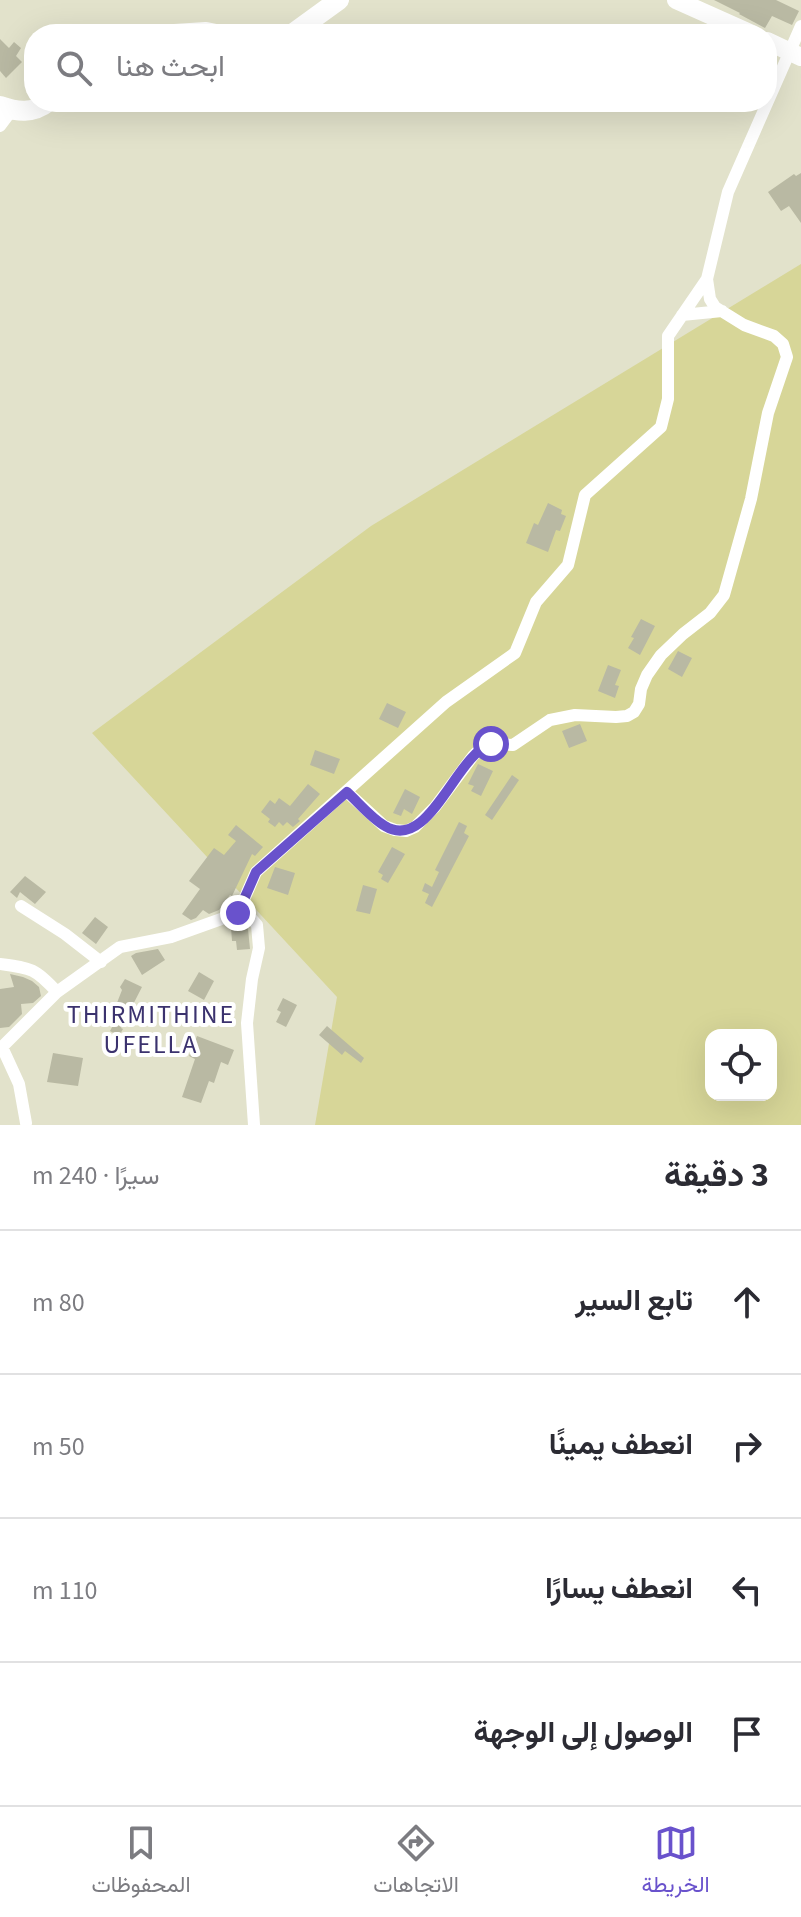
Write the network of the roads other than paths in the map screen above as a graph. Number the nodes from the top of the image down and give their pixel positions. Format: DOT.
graph roads {
  1 [pos="339,0"];
  2 [pos="676,0"];
  3 [pos="306,24"];
  4 [pos="730,24"];
  5 [pos="801,26"];
  6 [pos="795,54"];
  7 [pos="777,91"];
  8 [pos="24,112"];
  9 [pos="767,112"];
  10 [pos="4,114"];
  11 [pos="707,279"];
  12 [pos="722,311"];
  13 [pos="682,315"];
  14 [pos="347,792"];
  15 [pos="21,906"];
  16 [pos="238,913"];
  17 [pos="101,962"];
  18 [pos="0,964"];
  19 [pos="57,992"];
  20 [pos="1,1048"];
  21 [pos="26,1123"];
  22 [pos="254,1125"];
  1 -- 3 [label="main road"];
  2 -- 4 [label="main road"];
  5 -- 6 [label="street"];
  6 -- 7 [label="street"];
  8 -- 10 [label="main road"];
  9 -- 11 [label="street"];
  11 -- 12 [label="street"];
  11 -- 13 [label="street"];
  12 -- 13 [label="street"];
  12 -- 14 [label="street"];
  13 -- 14 [label="street"];
  14 -- 16 [label="street"];
  15 -- 17 [label="street"];
  16 -- 17 [label="street"];
  16 -- 22 [label="street"];
  17 -- 19 [label="street"];
  18 -- 19 [label="street"];
  19 -- 20 [label="street"];
  20 -- 21 [label="street"];
}
